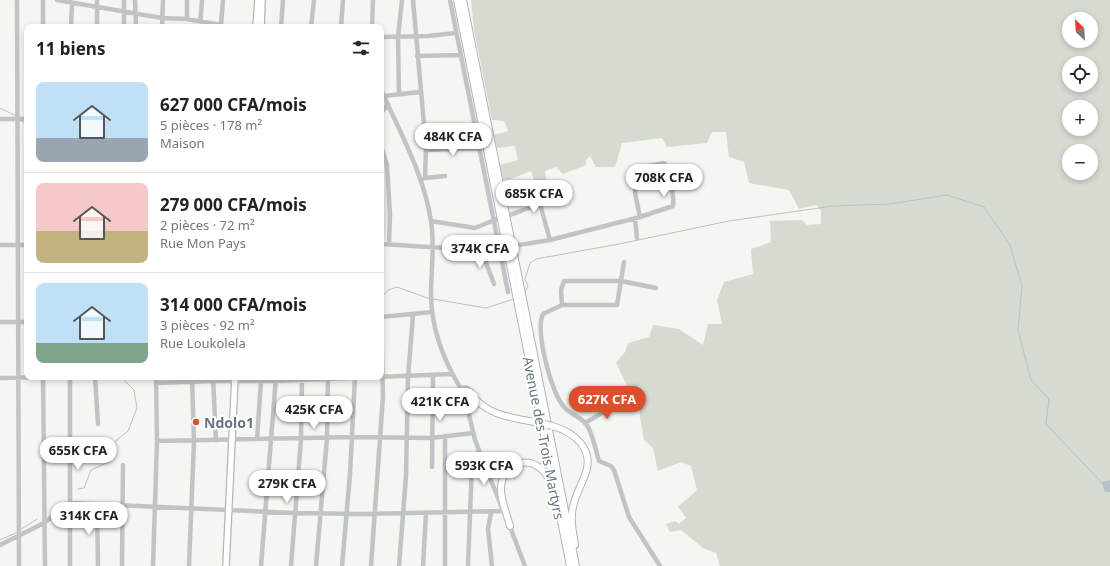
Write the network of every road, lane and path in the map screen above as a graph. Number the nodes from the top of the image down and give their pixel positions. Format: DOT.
graph roads {
  1 [pos="17,0"];
  2 [pos="43,0"];
  3 [pos="57,0"];
  4 [pos="97,0"];
  5 [pos="124,0"];
  6 [pos="135,0"];
  7 [pos="163,0"];
  8 [pos="187,0"];
  9 [pos="202,0"];
  10 [pos="223,0"];
  11 [pos="258,0"];
  12 [pos="262,0"];
  13 [pos="283,0"];
  14 [pos="314,0"];
  15 [pos="343,0"];
  16 [pos="373,0"];
  17 [pos="402,0"];
  18 [pos="413,0"];
  19 [pos="450,0"];
  20 [pos="457,0"];
  21 [pos="462,0"];
  22 [pos="68,2"];
  23 [pos="97,7"];
  24 [pos="124,12"];
  25 [pos="135,14"];
  26 [pos="162,18"];
  27 [pos="187,19"];
  28 [pos="200,21"];
  29 [pos="43,24"];
  30 [pos="71,24"];
  31 [pos="97,24"];
  32 [pos="124,24"];
  33 [pos="136,24"];
  34 [pos="162,24"];
  35 [pos="216,24"];
  36 [pos="221,24"];
  37 [pos="256,24"];
  38 [pos="261,24"];
  39 [pos="281,24"];
  40 [pos="311,24"];
  41 [pos="342,24"];
  42 [pos="372,24"];
  43 [pos="456,33"];
  44 [pos="384,37"];
  45 [pos="398,37"];
  46 [pos="414,37"];
  47 [pos="461,55"];
  48 [pos="417,56"];
  49 [pos="420,92"];
  50 [pos="399,93"];
  51 [pos="384,96"];
  52 [pos="388,104"];
  53 [pos="384,109"];
  54 [pos="0,119"];
  55 [pos="17,119"];
  56 [pos="24,119"];
  57 [pos="480,148"];
  58 [pos="426,150"];
  59 [pos="384,155"];
  60 [pos="445,176"];
  61 [pos="422,179"];
  62 [pos="532,184"];
  63 [pos="566,191"];
  64 [pos="540,204"];
  65 [pos="638,217"];
  66 [pos="495,220"];
  67 [pos="431,221"];
  68 [pos="637,238"];
  69 [pos="550,240"];
  70 [pos="389,244"];
  71 [pos="0,245"];
  72 [pos="17,245"];
  73 [pos="24,245"];
  74 [pos="384,245"];
  75 [pos="433,247"];
  76 [pos="500,248"];
  77 [pos="481,249"];
  78 [pos="624,262"];
  79 [pos="621,281"];
  80 [pos="494,284"];
  81 [pos="656,288"];
  82 [pos="508,292"];
  83 [pos="562,305"];
  84 [pos="522,310"];
  85 [pos="432,312"];
  86 [pos="413,315"];
  87 [pos="384,317"];
  88 [pos="0,322"];
  89 [pos="18,322"];
  90 [pos="24,322"];
  91 [pos="452,374"];
  92 [pos="433,376"];
  93 [pos="384,377"];
  94 [pos="408,377"];
  95 [pos="0,378"];
  96 [pos="18,378"];
  97 [pos="24,378"];
  98 [pos="43,380"];
  99 [pos="70,380"];
  100 [pos="95,380"];
  101 [pos="208,380"];
  102 [pos="214,380"];
  103 [pos="235,380"];
  104 [pos="248,380"];
  105 [pos="268,380"];
  106 [pos="276,380"];
  107 [pos="302,380"];
  108 [pos="328,380"];
  109 [pos="354,380"];
  110 [pos="382,380"];
  111 [pos="261,381"];
  112 [pos="156,383"];
  113 [pos="192,383"];
  114 [pos="461,389"];
  115 [pos="471,393"];
  116 [pos="464,398"];
  117 [pos="621,402"];
  118 [pos="585,423"];
  119 [pos="98,424"];
  120 [pos="473,433"];
  121 [pos="445,436"];
  122 [pos="352,437"];
  123 [pos="301,438"];
  124 [pos="327,438"];
  125 [pos="380,438"];
  126 [pos="407,438"];
  127 [pos="431,438"];
  128 [pos="270,439"];
  129 [pos="257,440"];
  130 [pos="156,441"];
  131 [pos="194,441"];
  132 [pos="216,441"];
  133 [pos="232,441"];
  134 [pos="480,453"];
  135 [pos="123,465"];
  136 [pos="432,467"];
  137 [pos="512,467"];
  138 [pos="70,503"];
  139 [pos="97,505"];
  140 [pos="557,505"];
  141 [pos="123,507"];
  142 [pos="153,507"];
  143 [pos="191,509"];
  144 [pos="228,511"];
  145 [pos="503,511"];
  146 [pos="264,512"];
  147 [pos="295,513"];
  148 [pos="321,513"];
  149 [pos="426,513"];
  150 [pos="446,513"];
  151 [pos="470,513"];
  152 [pos="491,513"];
  153 [pos="347,514"];
  154 [pos="374,514"];
  155 [pos="403,514"];
  156 [pos="44,523"];
  157 [pos="510,526"];
  158 [pos="18,537"];
  159 [pos="0,545"];
  160 [pos="18,566"];
  161 [pos="45,566"];
  162 [pos="70,566"];
  163 [pos="98,566"];
  164 [pos="122,566"];
  165 [pos="153,566"];
  166 [pos="189,566"];
  167 [pos="226,566"];
  168 [pos="261,566"];
  169 [pos="291,566"];
  170 [pos="316,566"];
  171 [pos="342,566"];
  172 [pos="371,566"];
  173 [pos="400,566"];
  174 [pos="423,566"];
  175 [pos="446,566"];
  176 [pos="468,566"];
  177 [pos="492,566"];
  178 [pos="525,566"];
  179 [pos="570,566"];
  180 [pos="577,566"];
  181 [pos="660,566"];
  1 -- 55 [label="street"];
  2 -- 29 [label="street"];
  3 -- 22 [label="street"];
  4 -- 23 [label="street"];
  5 -- 24 [label="street"];
  6 -- 25 [label="street"];
  7 -- 26 [label="street"];
  8 -- 27 [label="street"];
  9 -- 28 [label="street"];
  10 -- 36 [label="street"];
  11 -- 37 [label="main road"];
  12 -- 38 [label="main road"];
  13 -- 39 [label="street"];
  14 -- 40 [label="street"];
  15 -- 41 [label="street"];
  16 -- 42 [label="street"];
  17 -- 45 [label="street"];
  18 -- 46 [label="street"];
  19 -- 43 [label="street"];
  20 -- 84 [label="highway, bridge"];
  21 -- 84 [label="highway, bridge"];
  22 -- 23 [label="street"];
  22 -- 30 [label="street"];
  23 -- 24 [label="street"];
  23 -- 31 [label="street"];
  24 -- 25 [label="street"];
  24 -- 32 [label="street"];
  25 -- 26 [label="street"];
  25 -- 33 [label="street"];
  26 -- 27 [label="street"];
  26 -- 34 [label="street"];
  27 -- 28 [label="street"];
  28 -- 35 [label="street"];
  43 -- 46 [label="street"];
  43 -- 47 [label="street"];
  44 -- 45 [label="street"];
  45 -- 46 [label="street"];
  45 -- 50 [label="street"];
  46 -- 48 [label="street"];
  47 -- 48 [label="street"];
  47 -- 57 [label="street"];
  48 -- 49 [label="street"];
  49 -- 50 [label="street"];
  49 -- 58 [label="street"];
  50 -- 51 [label="street"];
  51 -- 52 [label="street"];
  52 -- 53 [label="street"];
  52 -- 61 [label="street"];
  54 -- 55 [label="street"];
  55 -- 56 [label="street"];
  55 -- 72 [label="street"];
  57 -- 58 [label="street"];
  57 -- 66 [label="street"];
  58 -- 61 [label="street"];
  59 -- 70 [label="street"];
  60 -- 61 [label="street"];
  61 -- 67 [label="street"];
  62 -- 64 [label="street"];
  63 -- 64 [label="street"];
  64 -- 66 [label="street"];
  64 -- 69 [label="street"];
  65 -- 65 [label="street"];
  65 -- 68 [label="street"];
  65 -- 69 [label="street"];
  66 -- 67 [label="street"];
  66 -- 76 [label="street"];
  67 -- 75 [label="street"];
  69 -- 76 [label="street"];
  70 -- 74 [label="street"];
  70 -- 75 [label="street"];
  71 -- 72 [label="street"];
  72 -- 73 [label="street"];
  72 -- 89 [label="street"];
  75 -- 77 [label="street"];
  75 -- 85 [label="street"];
  76 -- 77 [label="street"];
  76 -- 82 [label="street"];
  77 -- 80 [label="street"];
  78 -- 79 [label="street"];
  79 -- 81 [label="street"];
  79 -- 83 [label="street"];
  79 -- 83 [label="street"];
  83 -- 118 [label="street"];
  84 -- 140 [label="highway, Avenue des Trois Martyrs"];
  84 -- 180 [label="highway, Avenue des Trois Martyrs"];
  85 -- 86 [label="street"];
  85 -- 91 [label="street"];
  86 -- 87 [label="street"];
  86 -- 94 [label="street"];
  88 -- 89 [label="street"];
  89 -- 90 [label="street"];
  89 -- 96 [label="street"];
  91 -- 92 [label="street"];
  91 -- 114 [label="street"];
  92 -- 94 [label="street"];
  92 -- 127 [label="street"];
  93 -- 94 [label="street"];
  94 -- 126 [label="street"];
  95 -- 96 [label="street"];
  96 -- 97 [label="street"];
  96 -- 158 [label="street"];
  98 -- 156 [label="street"];
  99 -- 138 [label="street"];
  100 -- 119 [label="street"];
  101 -- 113 [label="street"];
  102 -- 132 [label="street"];
  103 -- 133 [label="main road"];
  104 -- 111 [label="street"];
  105 -- 111 [label="street"];
  106 -- 128 [label="street"];
  107 -- 123 [label="street"];
  108 -- 124 [label="street"];
  109 -- 122 [label="street"];
  110 -- 125 [label="street"];
  111 -- 129 [label="street"];
  112 -- 113 [label="street"];
  112 -- 130 [label="street"];
  113 -- 131 [label="street"];
  114 -- 115 [label="street"];
  114 -- 116 [label="street"];
  115 -- 116 [label="street"];
  115 -- 180 [label="highway, bridge"];
  116 -- 120 [label="street"];
  117 -- 118 [label="street"];
  118 -- 181 [label="street"];
  120 -- 121 [label="street"];
  120 -- 134 [label="street"];
  121 -- 127 [label="street"];
  121 -- 150 [label="street"];
  122 -- 124 [label="street"];
  122 -- 125 [label="street"];
  122 -- 153 [label="street"];
  123 -- 124 [label="street"];
  123 -- 128 [label="street"];
  123 -- 147 [label="street"];
  124 -- 148 [label="street"];
  125 -- 126 [label="street"];
  125 -- 154 [label="street"];
  126 -- 127 [label="street"];
  126 -- 155 [label="street"];
  127 -- 136 [label="street"];
  128 -- 129 [label="street"];
  128 -- 146 [label="street"];
  129 -- 133 [label="street"];
  130 -- 131 [label="street"];
  130 -- 142 [label="street"];
  131 -- 132 [label="street"];
  131 -- 143 [label="street"];
  132 -- 133 [label="street"];
  133 -- 144 [label="main road"];
  134 -- 137 [label="highway"];
  134 -- 145 [label="street"];
  134 -- 151 [label="street"];
  135 -- 141 [label="street"];
  137 -- 140 [label="highway"];
  137 -- 157 [label="highway"];
  138 -- 139 [label="street"];
  138 -- 156 [label="street"];
  138 -- 162 [label="street"];
  139 -- 141 [label="street"];
  139 -- 163 [label="street"];
  140 -- 179 [label="highway, Avenue des Trois Martyrs"];
  141 -- 142 [label="street"];
  141 -- 164 [label="street"];
  142 -- 143 [label="street"];
  142 -- 165 [label="street"];
  143 -- 144 [label="street"];
  143 -- 166 [label="street"];
  144 -- 146 [label="street"];
  144 -- 167 [label="main road"];
  145 -- 152 [label="street"];
  145 -- 157 [label="street"];
  146 -- 147 [label="street"];
  146 -- 168 [label="street"];
  147 -- 148 [label="street"];
  147 -- 169 [label="street"];
  148 -- 153 [label="street"];
  148 -- 170 [label="street"];
  149 -- 150 [label="street"];
  149 -- 155 [label="street"];
  149 -- 174 [label="street"];
  150 -- 151 [label="street"];
  150 -- 175 [label="street"];
  151 -- 152 [label="street"];
  151 -- 176 [label="street"];
  152 -- 177 [label="street"];
  153 -- 154 [label="street"];
  153 -- 171 [label="street"];
  154 -- 155 [label="street"];
  154 -- 172 [label="street"];
  155 -- 173 [label="street"];
  156 -- 158 [label="street"];
  156 -- 161 [label="street"];
  157 -- 178 [label="street"];
  158 -- 159 [label="street"];
  158 -- 160 [label="street"];
}
